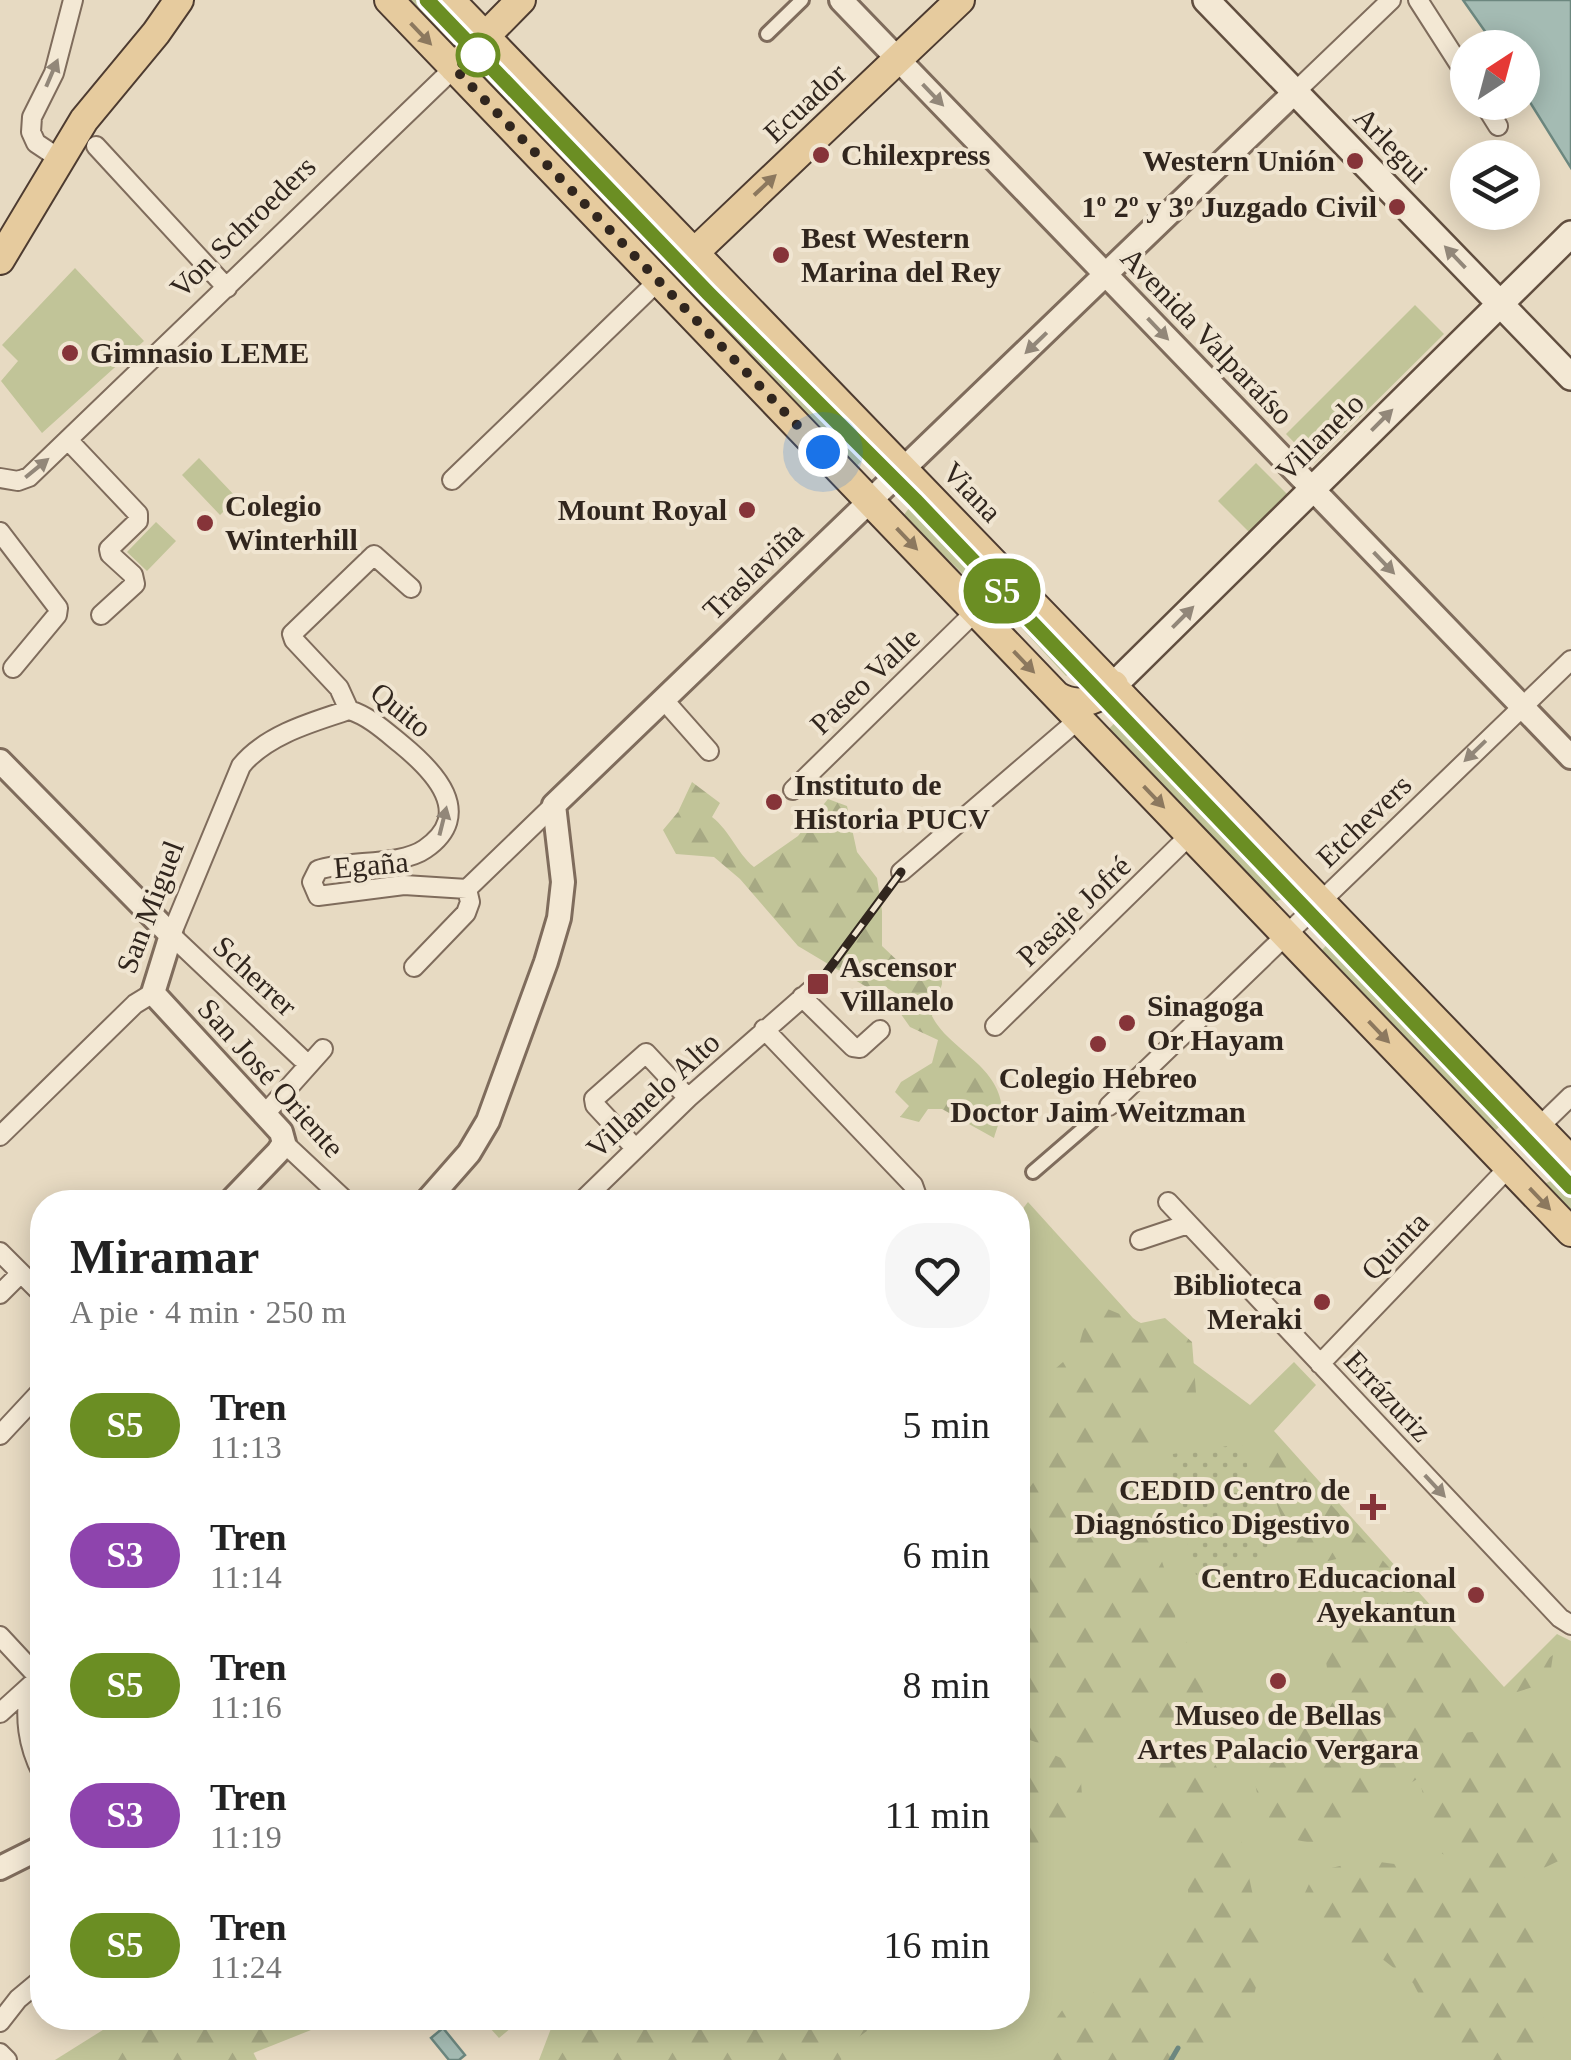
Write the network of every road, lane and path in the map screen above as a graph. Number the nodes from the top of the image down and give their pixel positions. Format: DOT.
graph roads {
  1 [pos="73,0"];
  2 [pos="178,0"];
  3 [pos="202,0"];
  4 [pos="388,0"];
  5 [pos="450,0"];
  6 [pos="521,0"];
  7 [pos="802,0"];
  8 [pos="841,0"];
  9 [pos="960,0"];
  10 [pos="1206,0"];
  11 [pos="1392,0"];
  12 [pos="1418,0"];
  13 [pos="156,33"];
  14 [pos="767,34"];
  15 [pos="484,36"];
  16 [pos="1450,50"];
  17 [pos="898,59"];
  18 [pos="454,68"];
  19 [pos="1296,92"];
  20 [pos="1494,120"];
  21 [pos="1498,126"];
  22 [pos="96,146"];
  23 [pos="60,159"];
  24 [pos="1571,234"];
  25 [pos="625,246"];
  26 [pos="694,252"];
  27 [pos="0,260"];
  28 [pos="1107,276"];
  29 [pos="658,281"];
  30 [pos="226,288"];
  31 [pos="1499,303"];
  32 [pos="1571,377"];
  33 [pos="68,440"];
  34 [pos="904,468"];
  35 [pos="0,478"];
  36 [pos="452,480"];
  37 [pos="1313,489"];
  38 [pos="870,501"];
  39 [pos="0,532"];
  40 [pos="412,588"];
  41 [pos="976,612"];
  42 [pos="101,616"];
  43 [pos="1571,660"];
  44 [pos="13,668"];
  45 [pos="1114,686"];
  46 [pos="1056,696"];
  47 [pos="662,699"];
  48 [pos="1522,706"];
  49 [pos="349,710"];
  50 [pos="1079,719"];
  51 [pos="709,751"];
  52 [pos="1571,757"];
  53 [pos="2,766"];
  54 [pos="438,780"];
  55 [pos="794,790"];
  56 [pos="554,806"];
  57 [pos="1190,835"];
  58 [pos="901,872"];
  59 [pos="468,889"];
  60 [pos="1320,902"];
  61 [pos="1286,934"];
  62 [pos="171,935"];
  63 [pos="414,967"];
  64 [pos="818,984"];
  65 [pos="153,993"];
  66 [pos="802,997"];
  67 [pos="995,1026"];
  68 [pos="764,1029"];
  69 [pos="880,1030"];
  70 [pos="322,1049"];
  71 [pos="302,1058"];
  72 [pos="1571,1096"];
  73 [pos="688,1098"];
  74 [pos="1109,1106"];
  75 [pos="264,1114"];
  76 [pos="1092,1121"];
  77 [pos="1538,1128"];
  78 [pos="0,1136"];
  79 [pos="284,1143"];
  80 [pos="635,1148"];
  81 [pos="1565,1155"];
  82 [pos="1509,1167"];
  83 [pos="1033,1172"];
  84 [pos="241,1190"];
  85 [pos="334,1190"];
  86 [pos="437,1190"];
  87 [pos="593,1190"];
  88 [pos="915,1190"];
  89 [pos="1168,1202"];
  90 [pos="1188,1224"];
  91 [pos="1571,1232"];
  92 [pos="1140,1240"];
  93 [pos="0,1252"];
  94 [pos="21,1272"];
  95 [pos="30,1281"];
  96 [pos="0,1294"];
  97 [pos="1320,1364"];
  98 [pos="30,1403"];
  99 [pos="0,1435"];
  100 [pos="1571,1625"];
  101 [pos="0,1636"];
  102 [pos="30,1672"];
  103 [pos="30,1686"];
  104 [pos="30,1700"];
  105 [pos="0,1713"];
  106 [pos="30,1741"];
  107 [pos="30,1853"];
  108 [pos="0,1868"];
  109 [pos="30,1989"];
  110 [pos="0,2022"];
  111 [pos="0,2054"];
  112 [pos="8,2060"];
  23 -- 1 [label="street, one-way"];
  2 -- 13 [label="main road"];
  3 -- 13 [label="main road"];
  4 -- 18 [label="main road, one-way"];
  5 -- 15 [label="main road, Viana"];
  6 -- 15 [label="main road, Von Schroeders"];
  7 -- 14 [label="street"];
  8 -- 17 [label="street, Avenida Valparaíso"];
  9 -- 17 [label="main road, Ecuador"];
  10 -- 19 [label="main road, Arlegui"];
  11 -- 19 [label="street, Traslaviña"];
  12 -- 16 [label="street"];
  13 -- 23 [label="main road"];
  15 -- 18 [label="main road, Von Schroeders"];
  15 -- 26 [label="main road, Viana"];
  26 -- 17 [label="main road, Ecuador, one-way"];
  17 -- 28 [label="street, Avenida Valparaíso, one-way"];
  18 -- 25 [label="main road"];
  18 -- 30 [label="street, Von Schroeders"];
  19 -- 28 [label="street, Traslaviña"];
  31 -- 19 [label="main road, Arlegui, one-way"];
  20 -- 21 [label="street"];
  22 -- 30 [label="street"];
  23 -- 27 [label="main road"];
  24 -- 31 [label="main road, Villanelo"];
  25 -- 26 [label="main road"];
  25 -- 29 [label="main road"];
  26 -- 34 [label="main road, Viana"];
  28 -- 34 [label="street, Traslaviña, one-way"];
  28 -- 37 [label="street, Avenida Valparaíso, one-way"];
  29 -- 36 [label="street"];
  29 -- 38 [label="main road"];
  30 -- 33 [label="street, Von Schroeders"];
  31 -- 32 [label="main road, Arlegui"];
  37 -- 31 [label="main road, Villanelo, one-way"];
  35 -- 33 [label="street, Von Schroeders, one-way"];
  33 -- 42 [label="street"];
  34 -- 38 [label="street, Traslaviña"];
  34 -- 45 [label="main road, Viana"];
  45 -- 37 [label="main road, Villanelo, one-way"];
  37 -- 48 [label="street, Avenida Valparaíso, one-way"];
  38 -- 41 [label="main road, one-way"];
  38 -- 47 [label="street, Traslaviña"];
  39 -- 44 [label="street"];
  40 -- 49 [label="street, Quito"];
  41 -- 46 [label="main road, one-way"];
  41 -- 55 [label="street, Paseo Valle"];
  43 -- 48 [label="street, Etchevers"];
  45 -- 46 [label="main road"];
  45 -- 60 [label="main road, Viana"];
  46 -- 50 [label="main road"];
  47 -- 51 [label="street"];
  47 -- 56 [label="street, Traslaviña"];
  48 -- 52 [label="street, Avenida Valparaíso"];
  48 -- 60 [label="street, Etchevers, one-way"];
  49 -- 54 [label="street, Quito"];
  49 -- 62 [label="street, San Miguel"];
  50 -- 57 [label="main road, one-way"];
  50 -- 58 [label="street"];
  53 -- 62 [label="street"];
  59 -- 54 [label="street, Egaña, one-way"];
  56 -- 59 [label="street"];
  56 -- 86 [label="street"];
  57 -- 61 [label="main road"];
  57 -- 67 [label="street, Pasaje Jofré"];
  59 -- 63 [label="street"];
  60 -- 61 [label="street, Etchevers"];
  60 -- 77 [label="main road, Viana"];
  61 -- 74 [label="street, Etchevers"];
  61 -- 82 [label="main road, one-way"];
  62 -- 65 [label="street, San Miguel"];
  62 -- 71 [label="street, Scherrer"];
  64 -- 66 [label="street, Villanelo Alto"];
  65 -- 75 [label="street, San José Oriente"];
  65 -- 78 [label="street, San Miguel"];
  66 -- 68 [label="street, Villanelo Alto"];
  66 -- 69 [label="street"];
  68 -- 73 [label="street, Villanelo Alto"];
  68 -- 88 [label="street, Villanelo Alto"];
  70 -- 75 [label="street"];
  72 -- 77 [label="street"];
  73 -- 80 [label="street, Villanelo Alto"];
  73 -- 80 [label="street"];
  75 -- 79 [label="street, San José Oriente"];
  76 -- 83 [label="street"];
  77 -- 81 [label="main road, Viana"];
  79 -- 84 [label="street"];
  79 -- 85 [label="street, San José Oriente"];
  80 -- 87 [label="street, Villanelo Alto"];
  81 -- 82 [label="main road"];
  82 -- 91 [label="main road, one-way"];
  82 -- 97 [label="street, Quinta"];
  89 -- 90 [label="street, Errázuriz"];
  90 -- 92 [label="street"];
  90 -- 97 [label="street, Errázuriz"];
  93 -- 94 [label="street"];
  94 -- 95 [label="street"];
  94 -- 96 [label="street"];
  97 -- 100 [label="street, Errázuriz, one-way"];
  98 -- 99 [label="street"];
  101 -- 102 [label="street"];
  103 -- 105 [label="street"];
  104 -- 106 [label="street"];
  107 -- 108 [label="street"];
  109 -- 110 [label="street"];
  111 -- 112 [label="street"];
}
